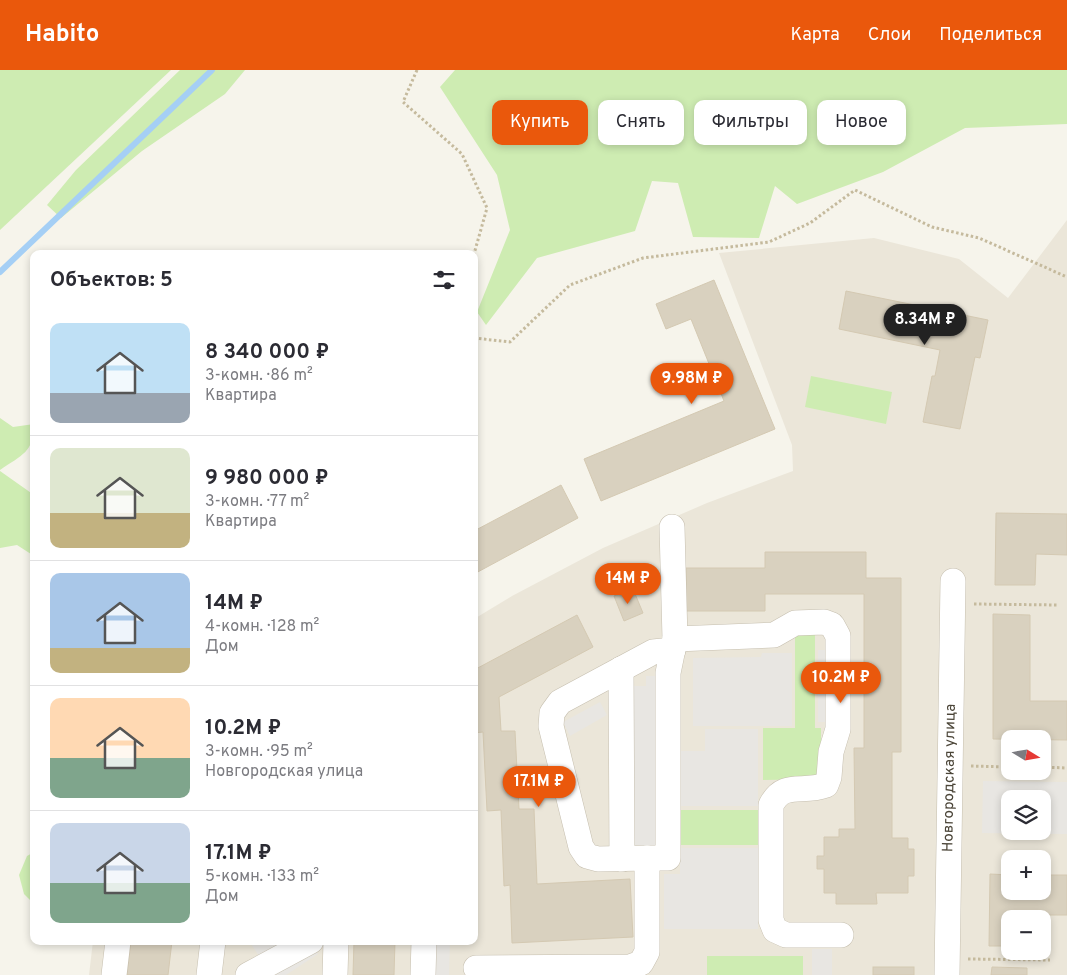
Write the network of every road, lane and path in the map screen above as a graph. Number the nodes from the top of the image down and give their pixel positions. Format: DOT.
graph roads {
  1 [pos="417,70"];
  2 [pos="475,250"];
  3 [pos="1067,277"];
  4 [pos="478,338"];
  5 [pos="672,527"];
  6 [pos="953,592"];
  7 [pos="1058,606"];
  8 [pos="674,644"];
  9 [pos="621,669"];
  10 [pos="950,766"];
  11 [pos="1001,767"];
  12 [pos="1051,767"];
  13 [pos="1067,768"];
  14 [pos="622,858"];
  15 [pos="647,858"];
  16 [pos="841,935"];
  17 [pos="118,945"];
  18 [pos="213,945"];
  19 [pos="304,945"];
  20 [pos="336,945"];
  21 [pos="424,945"];
  22 [pos="1050,960"];
  23 [pos="948,967"];
  24 [pos="476,968"];
  25 [pos="114,975"];
  26 [pos="209,975"];
  27 [pos="248,975"];
  28 [pos="335,975"];
  29 [pos="423,975"];
  1 -- 2 [label="path"];
  3 -- 4 [label="path"];
  5 -- 8 [label="street"];
  6 -- 7 [label="path"];
  6 -- 10 [label="street, Новгородская улица"];
  8 -- 9 [label="street"];
  8 -- 15 [label="street"];
  8 -- 16 [label="street"];
  9 -- 14 [label="street"];
  9 -- 14 [label="street"];
  10 -- 11 [label="path"];
  10 -- 23 [label="street, Новгородская улица"];
  12 -- 13 [label="path"];
  14 -- 15 [label="street"];
  15 -- 24 [label="street"];
  17 -- 25 [label="street"];
  18 -- 26 [label="street"];
  19 -- 27 [label="street"];
  20 -- 28 [label="street"];
  21 -- 29 [label="street"];
  22 -- 23 [label="path"];
}
